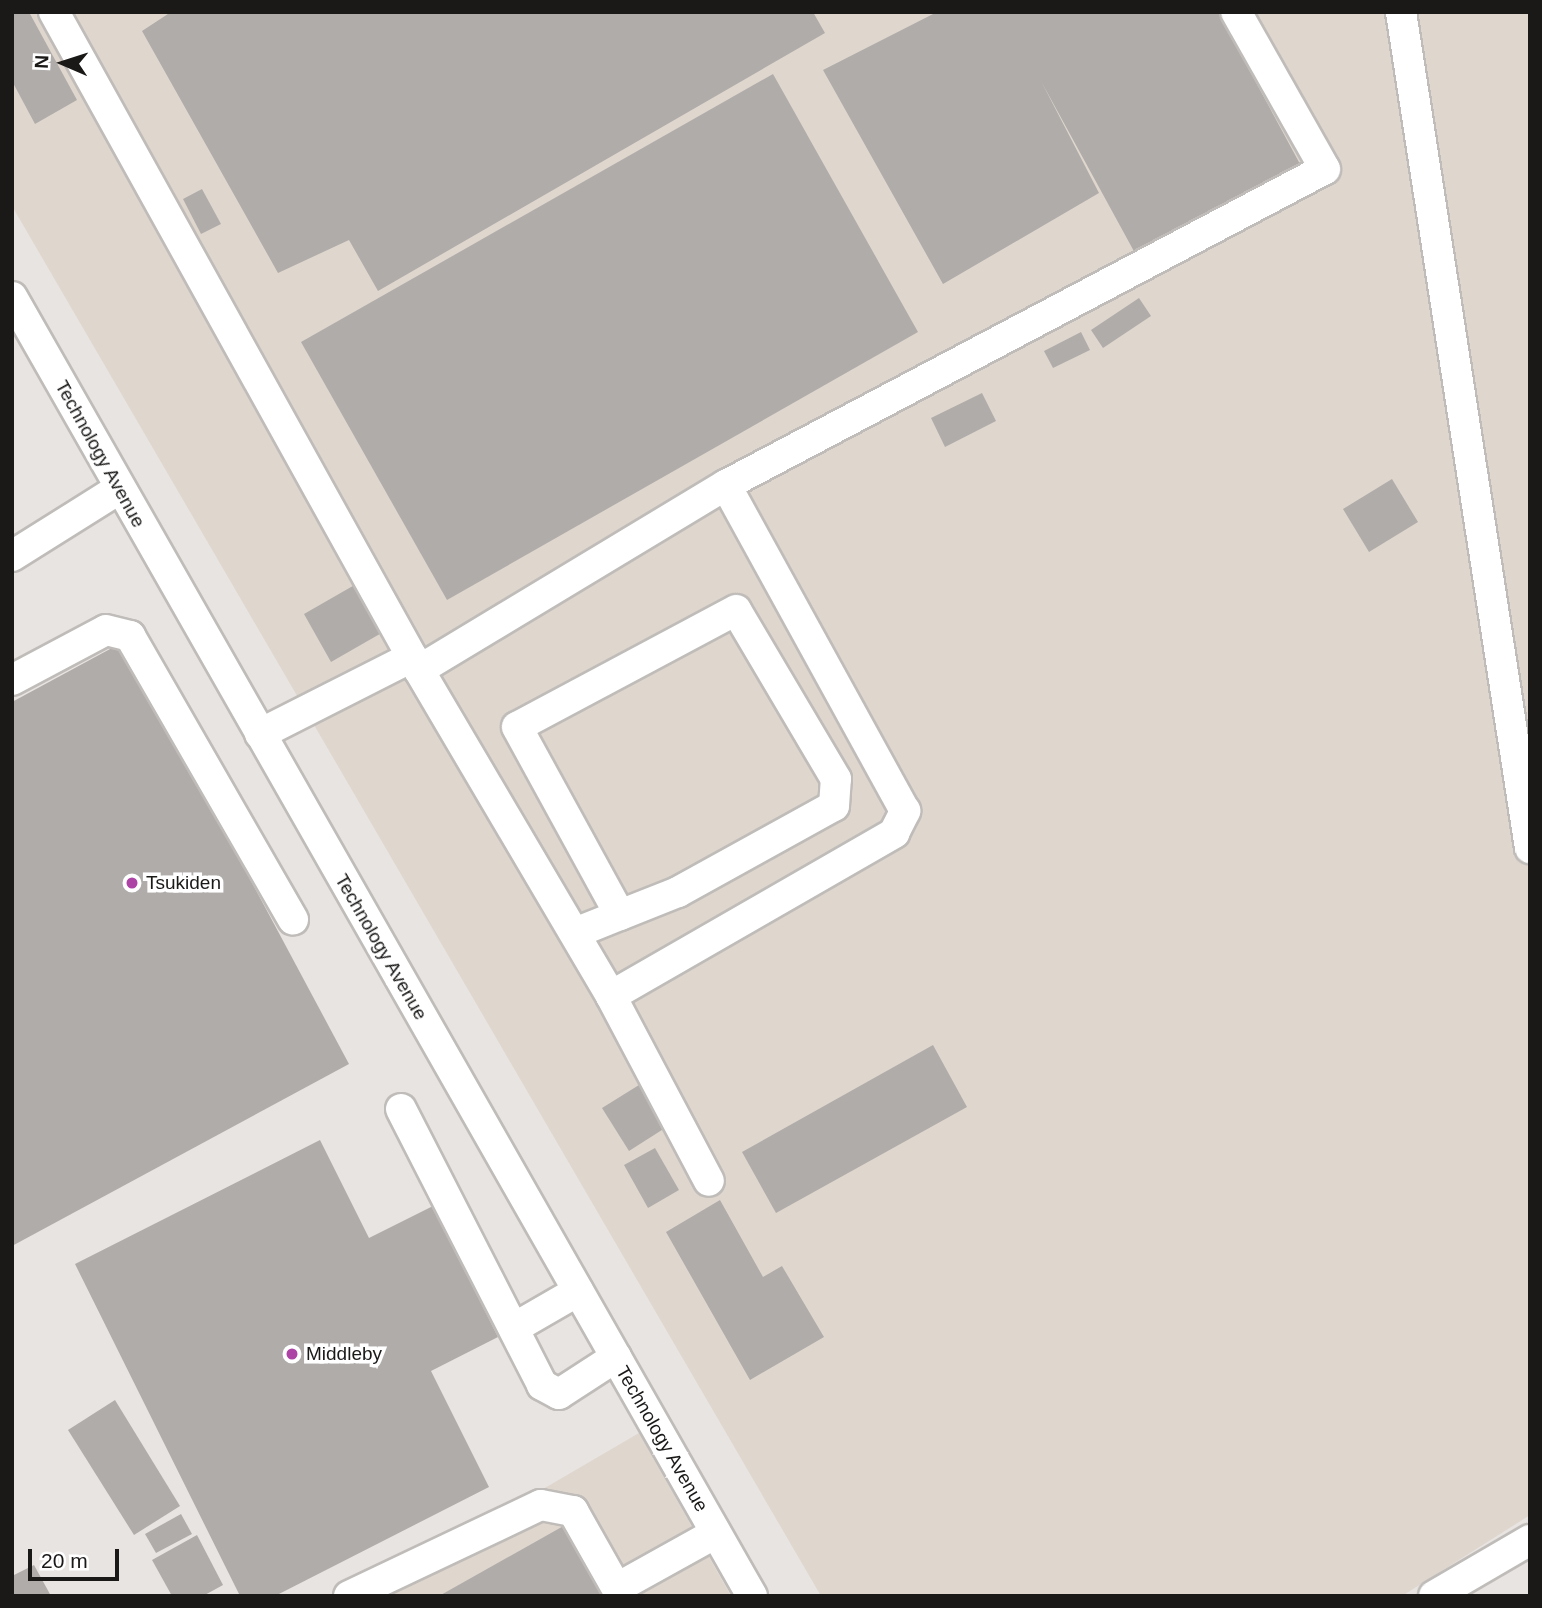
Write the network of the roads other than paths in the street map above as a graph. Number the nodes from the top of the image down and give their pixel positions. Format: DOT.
graph roads {
  1 [pos="54,12"];
  2 [pos="1236,12"];
  3 [pos="1401,12"];
  4 [pos="12,297"];
  5 [pos="726,485"];
  6 [pos="119,488"];
  7 [pos="12,556"];
  8 [pos="416,664"];
  9 [pos="12,680"];
  10 [pos="260,734"];
  11 [pos="1530,848"];
  12 [pos="606,884"];
  13 [pos="558,903"];
  14 [pos="620,915"];
  15 [pos="293,920"];
  16 [pos="575,933"];
  17 [pos="611,996"];
  18 [pos="401,1109"];
  19 [pos="709,1181"];
  20 [pos="578,1291"];
  21 [pos="514,1328"];
  22 [pos="616,1357"];
  23 [pos="716,1532"];
  24 [pos="1530,1540"];
  25 [pos="619,1592"];
  26 [pos="349,1596"];
  27 [pos="752,1596"];
  28 [pos="1434,1596"];
  1 -- 8 [label="street"];
  2 -- 5 [label="street"];
  3 -- 11 [label="street"];
  4 -- 6 [label="street, Technology Avenue"];
  5 -- 8 [label="street"];
  5 -- 17 [label="street"];
  6 -- 7 [label="street"];
  6 -- 10 [label="street, Technology Avenue"];
  8 -- 10 [label="street"];
  8 -- 13 [label="street"];
  9 -- 15 [label="street"];
  10 -- 20 [label="street, Technology Avenue"];
  12 -- 13 [label="street"];
  12 -- 14 [label="street"];
  12 -- 14 [label="street"];
  13 -- 16 [label="street"];
  14 -- 16 [label="street"];
  16 -- 17 [label="street"];
  17 -- 19 [label="street"];
  18 -- 21 [label="street"];
  20 -- 21 [label="street"];
  20 -- 22 [label="street, Technology Avenue"];
  21 -- 22 [label="street"];
  22 -- 23 [label="street, Technology Avenue"];
  23 -- 25 [label="street"];
  23 -- 27 [label="street, Technology Avenue"];
  24 -- 28 [label="street"];
  25 -- 26 [label="street"];
}
